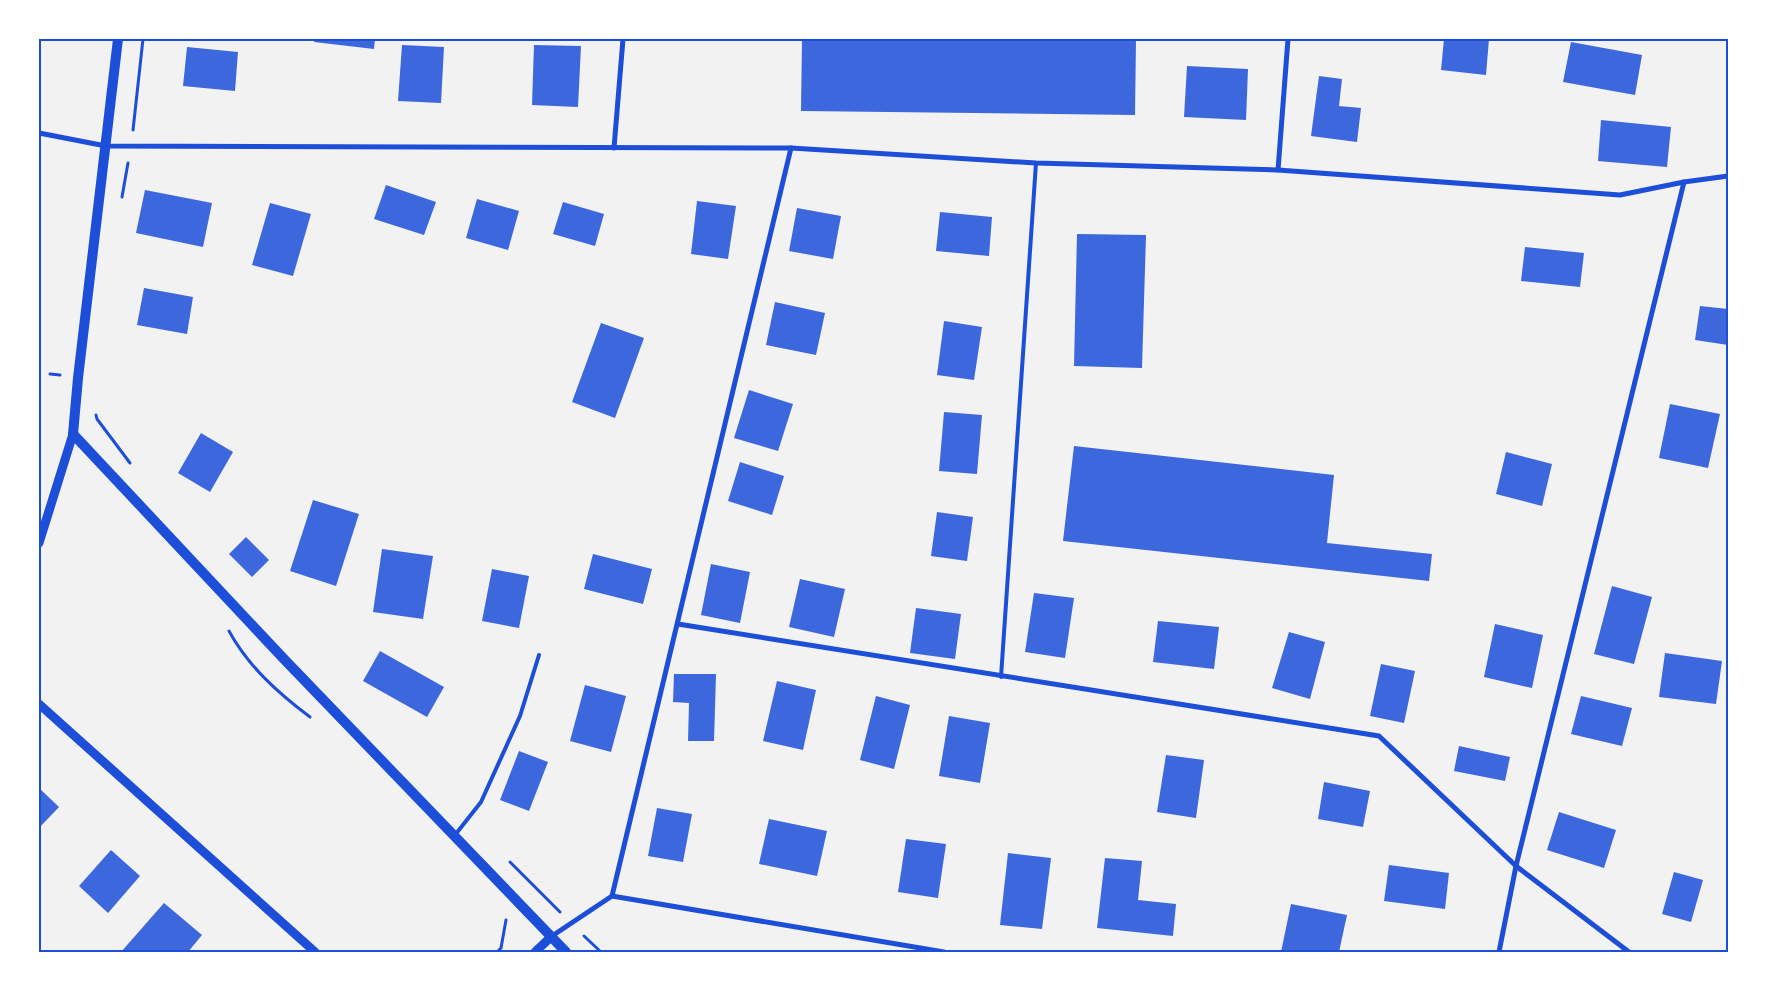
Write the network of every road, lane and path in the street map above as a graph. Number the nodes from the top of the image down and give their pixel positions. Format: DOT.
graph roads {
  1 [pos="118,39"];
  2 [pos="143,39"];
  3 [pos="623,39"];
  4 [pos="1288,39"];
  5 [pos="39,133"];
  6 [pos="106,146"];
  7 [pos="131,146"];
  8 [pos="614,148"];
  9 [pos="791,148"];
  10 [pos="1036,163"];
  11 [pos="1278,170"];
  12 [pos="1728,176"];
  13 [pos="1684,182"];
  14 [pos="120,204"];
  15 [pos="95,412"];
  16 [pos="73,434"];
  17 [pos="135,470"];
  18 [pos="39,543"];
  19 [pos="678,624"];
  20 [pos="539,655"];
  21 [pos="1001,676"];
  22 [pos="39,704"];
  23 [pos="455,835"];
  24 [pos="1516,866"];
  25 [pos="612,896"];
  26 [pos="552,936"];
  27 [pos="315,952"];
  28 [pos="535,952"];
  29 [pos="566,952"];
  30 [pos="944,952"];
  31 [pos="1499,952"];
  32 [pos="1629,952"];
  1 -- 6 [label="main road"];
  2 -- 7 [label="path"];
  3 -- 8 [label="street"];
  4 -- 11 [label="street"];
  5 -- 6 [label="street"];
  6 -- 7 [label="street"];
  6 -- 16 [label="main road"];
  7 -- 8 [label="street"];
  7 -- 14 [label="path"];
  8 -- 9 [label="street"];
  9 -- 10 [label="street"];
  9 -- 19 [label="street"];
  10 -- 11 [label="street"];
  10 -- 21 [label="lane"];
  11 -- 13 [label="street"];
  12 -- 13 [label="street"];
  13 -- 24 [label="street"];
  15 -- 17 [label="path"];
  16 -- 18 [label="street"];
  16 -- 23 [label="main road"];
  19 -- 21 [label="street"];
  19 -- 25 [label="street"];
  20 -- 23 [label="lane"];
  21 -- 24 [label="street"];
  22 -- 27 [label="street"];
  23 -- 26 [label="main road"];
  24 -- 31 [label="street"];
  24 -- 32 [label="street"];
  25 -- 26 [label="street"];
  25 -- 30 [label="street"];
  26 -- 28 [label="street"];
  26 -- 29 [label="main road"];
}
